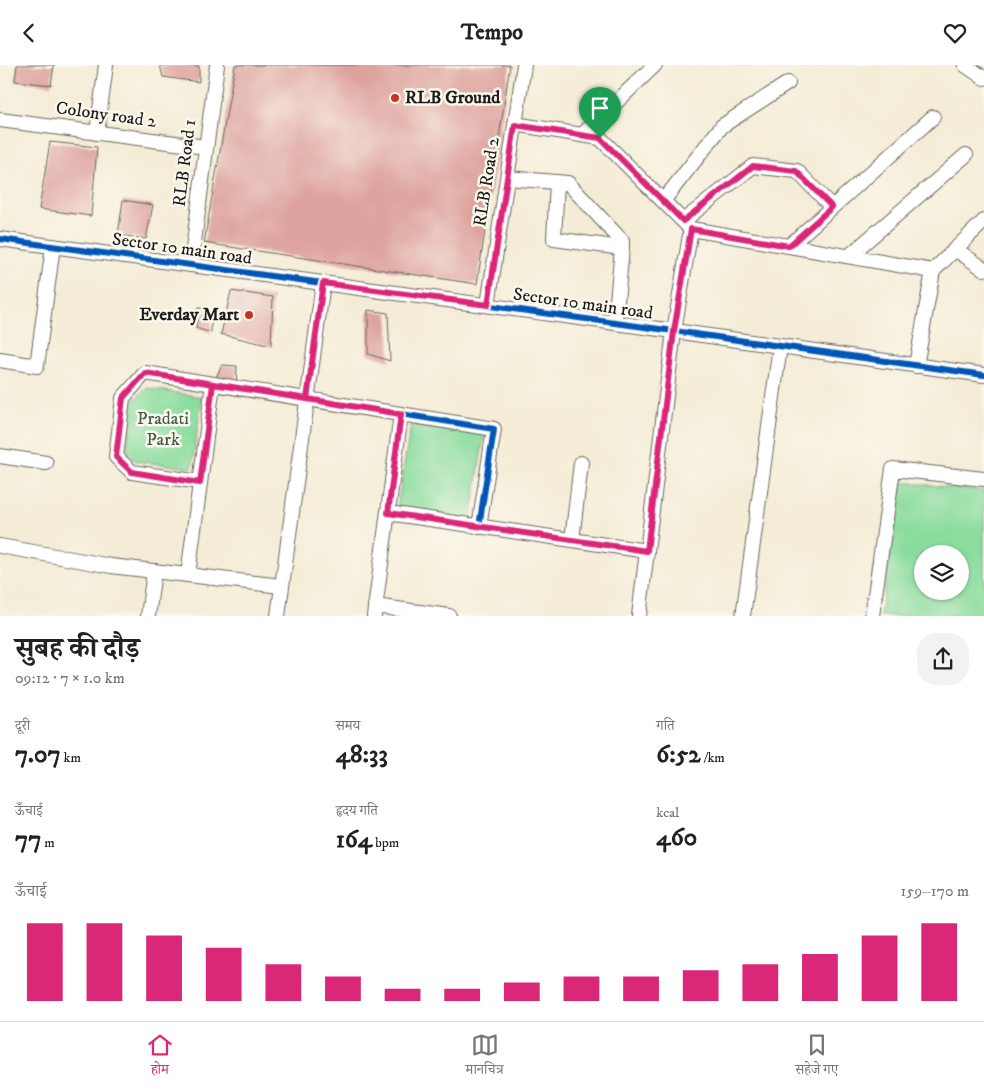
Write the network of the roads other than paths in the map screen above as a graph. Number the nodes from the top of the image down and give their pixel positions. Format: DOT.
graph roads {
  1 [pos="106,65"];
  2 [pos="217,65"];
  3 [pos="524,65"];
  4 [pos="655,65"];
  5 [pos="965,65"];
  6 [pos="984,78"];
  7 [pos="788,83"];
  8 [pos="933,117"];
  9 [pos="0,120"];
  10 [pos="515,125"];
  11 [pos="97,133"];
  12 [pos="582,135"];
  13 [pos="206,147"];
  14 [pos="966,155"];
  15 [pos="507,177"];
  16 [pos="557,182"];
  17 [pos="663,201"];
  18 [pos="832,207"];
  19 [pos="984,221"];
  20 [pos="687,225"];
  21 [pos="0,239"];
  22 [pos="53,246"];
  23 [pos="789,246"];
  24 [pos="622,248"];
  25 [pos="955,249"];
  26 [pos="849,256"];
  27 [pos="191,265"];
  28 [pos="984,269"];
  29 [pos="933,271"];
  30 [pos="323,283"];
  31 [pos="488,305"];
  32 [pos="615,323"];
  33 [pos="674,331"];
  34 [pos="780,346"];
  35 [pos="0,360"];
  36 [pos="916,366"];
  37 [pos="984,375"];
  38 [pos="213,384"];
  39 [pos="307,399"];
  40 [pos="401,414"];
  41 [pos="0,456"];
  42 [pos="46,463"];
  43 [pos="581,463"];
  44 [pos="984,479"];
  45 [pos="200,483"];
  46 [pos="388,513"];
  47 [pos="479,527"];
  48 [pos="572,540"];
  49 [pos="0,546"];
  50 [pos="647,551"];
  51 [pos="154,571"];
  52 [pos="188,575"];
  53 [pos="281,586"];
  54 [pos="374,611"];
  55 [pos="148,616"];
  56 [pos="278,616"];
  57 [pos="449,616"];
  58 [pos="639,616"];
  59 [pos="743,616"];
  60 [pos="872,616"];
  1 -- 11 [label="street"];
  2 -- 13 [label="street, RLB Road 1"];
  3 -- 10 [label="street, RLB Road 2"];
  4 -- 12 [label="street"];
  5 -- 6 [label="street"];
  7 -- 17 [label="street"];
  8 -- 18 [label="street"];
  9 -- 11 [label="street, Colony road 2"];
  10 -- 12 [label="street"];
  10 -- 15 [label="street, RLB Road 2"];
  11 -- 13 [label="street, Colony road 2"];
  12 -- 17 [label="street"];
  13 -- 27 [label="street, RLB Road 1"];
  14 -- 26 [label="street"];
  15 -- 16 [label="street"];
  15 -- 31 [label="street, RLB Road 2"];
  16 -- 24 [label="street"];
  16 -- 24 [label="street"];
  17 -- 20 [label="street"];
  18 -- 20 [label="street"];
  18 -- 23 [label="street"];
  19 -- 25 [label="street"];
  20 -- 23 [label="street"];
  20 -- 33 [label="street"];
  21 -- 22 [label="street, Sector 10 main road"];
  22 -- 27 [label="street, Sector 10 main road"];
  22 -- 35 [label="street"];
  23 -- 26 [label="street"];
  24 -- 32 [label="street"];
  25 -- 28 [label="street"];
  25 -- 29 [label="street"];
  26 -- 29 [label="street"];
  27 -- 30 [label="street, Sector 10 main road"];
  29 -- 36 [label="street"];
  30 -- 31 [label="street, Sector 10 main road"];
  30 -- 39 [label="street"];
  31 -- 32 [label="street, Sector 10 main road"];
  32 -- 33 [label="street, Sector 10 main road"];
  33 -- 34 [label="street, Sector 10 main road"];
  33 -- 50 [label="street"];
  34 -- 36 [label="street, Sector 10 main road"];
  34 -- 59 [label="street"];
  36 -- 37 [label="street, Sector 10 main road"];
  38 -- 39 [label="street"];
  38 -- 45 [label="street"];
  38 -- 45 [label="street"];
  39 -- 40 [label="street"];
  39 -- 53 [label="street"];
  40 -- 46 [label="street"];
  40 -- 47 [label="street"];
  41 -- 42 [label="street"];
  43 -- 48 [label="street"];
  44 -- 60 [label="street"];
  45 -- 52 [label="street"];
  46 -- 47 [label="street"];
  46 -- 54 [label="street"];
  47 -- 48 [label="street"];
  48 -- 50 [label="street"];
  49 -- 51 [label="street"];
  50 -- 58 [label="street"];
  51 -- 52 [label="street"];
  51 -- 55 [label="street"];
  52 -- 53 [label="street"];
  53 -- 56 [label="street"];
  54 -- 57 [label="street"];
}
